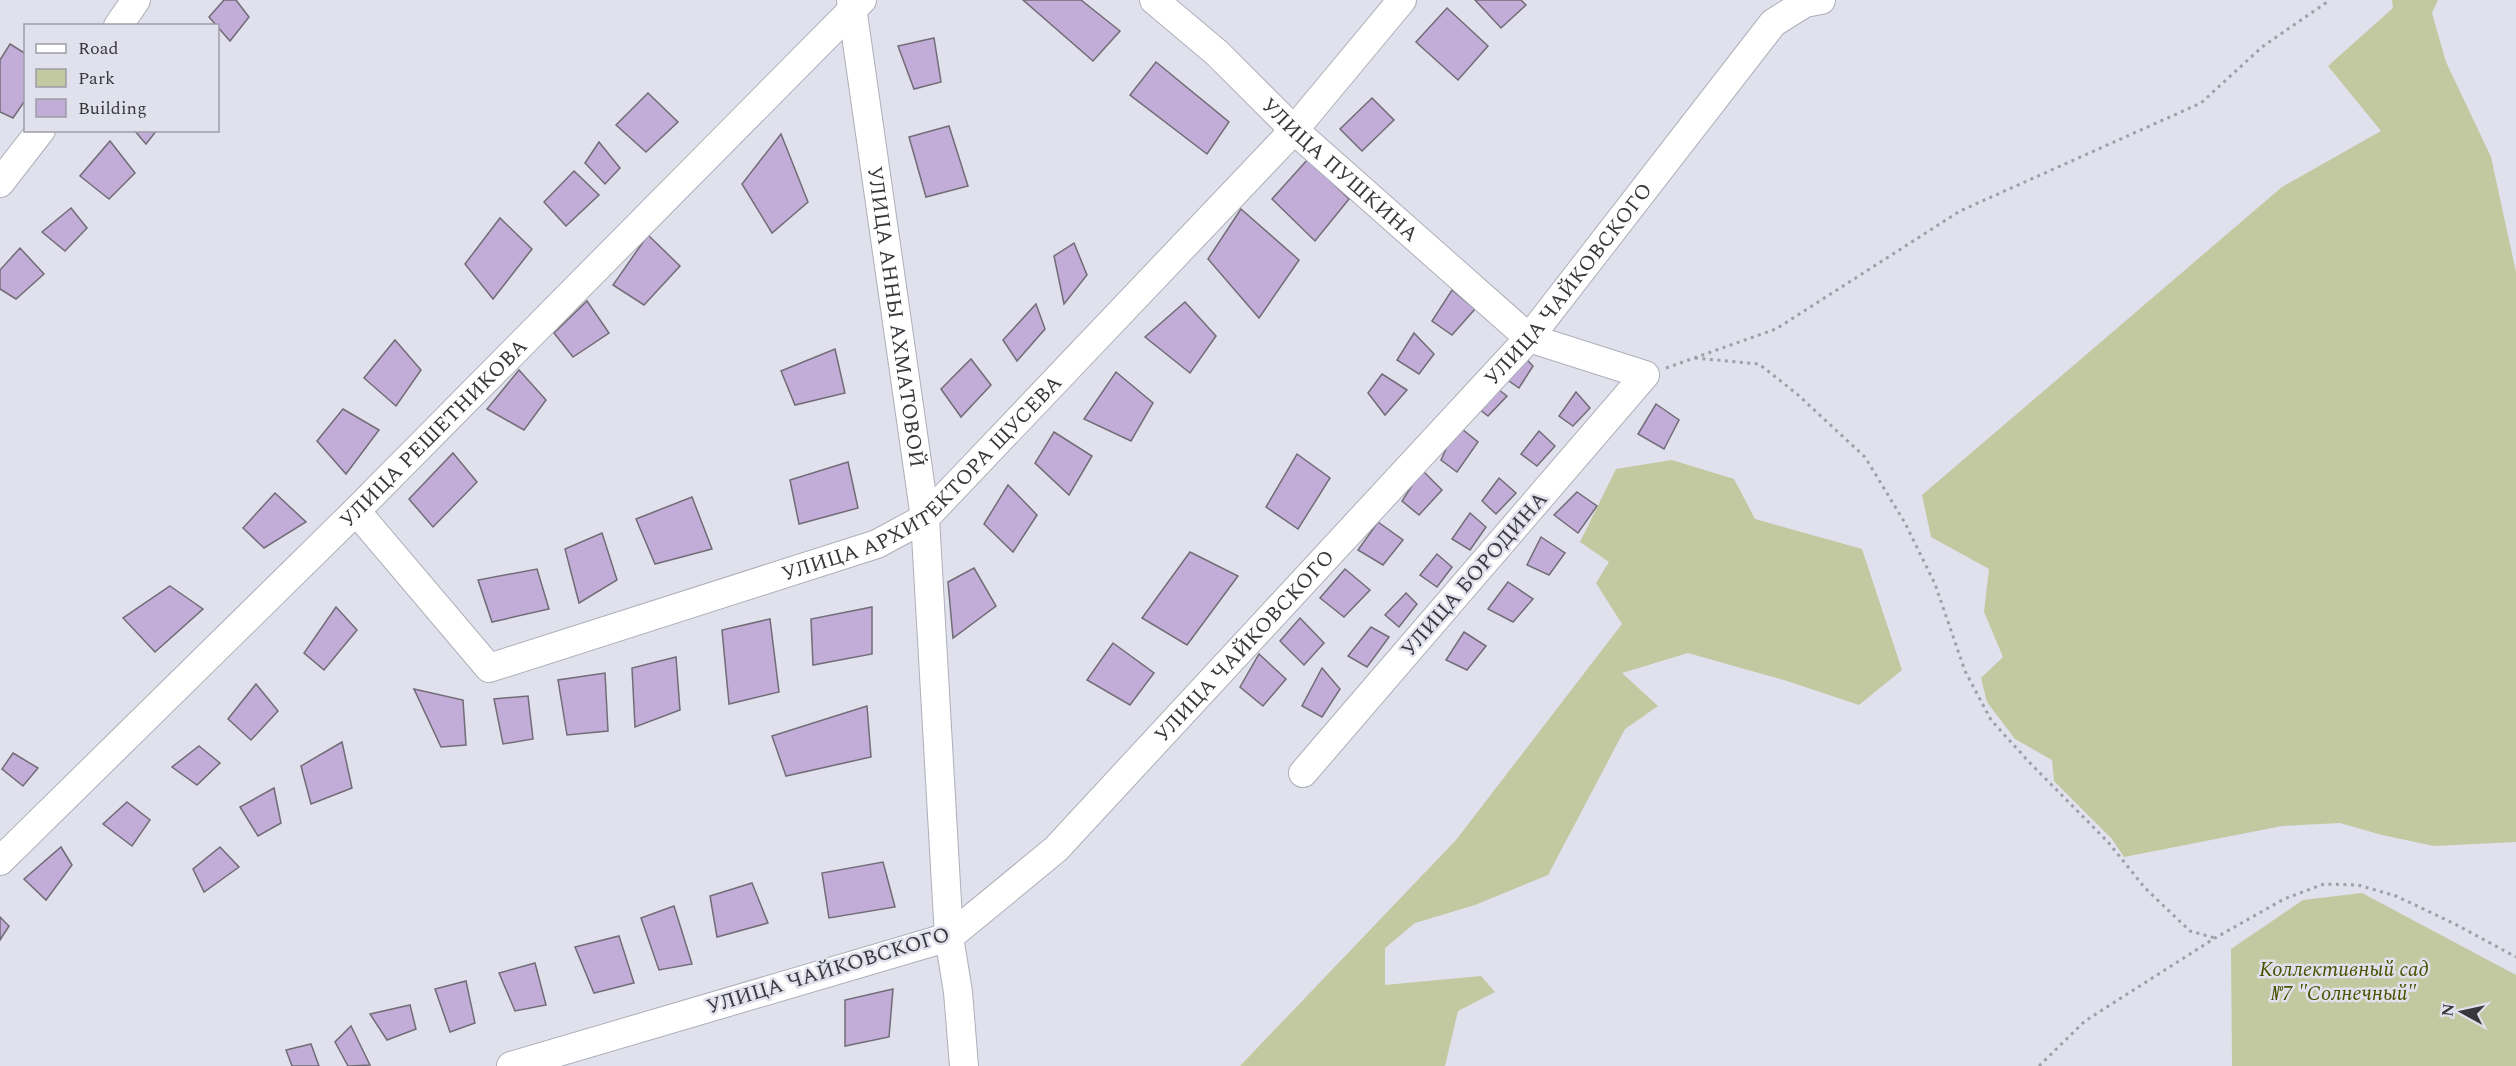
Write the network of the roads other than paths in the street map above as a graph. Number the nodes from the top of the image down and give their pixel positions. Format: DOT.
graph roads {
  1 [pos="136,0"];
  2 [pos="1154,0"];
  3 [pos="1402,0"];
  4 [pos="1821,0"];
  5 [pos="855,4"];
  6 [pos="119,24"];
  7 [pos="1294,130"];
  8 [pos="39,132"];
  9 [pos="0,183"];
  10 [pos="1529,338"];
  11 [pos="356,511"];
  12 [pos="924,518"];
  13 [pos="1303,773"];
  14 [pos="0,861"];
  15 [pos="949,937"];
  16 [pos="511,1066"];
  17 [pos="964,1066"];
  1 -- 6 [label="street"];
  2 -- 7 [label="street, УЛИЦА ПУШКИНА"];
  3 -- 7 [label="street, УЛИЦА АРХИТЕКТОРА ЩУСЕВА"];
  4 -- 10 [label="street, УЛИЦА ЧАЙКОВСКОГО"];
  5 -- 11 [label="street, УЛИЦА РЕШЕТНИКОВА"];
  5 -- 12 [label="street, УЛИЦА АННЫ АХМАТОВОЙ"];
  7 -- 10 [label="street, УЛИЦА ПУШКИНА"];
  7 -- 12 [label="street, УЛИЦА АРХИТЕКТОРА ЩУСЕВА"];
  8 -- 9 [label="street"];
  10 -- 13 [label="street, УЛИЦА БОРОДИНА"];
  10 -- 15 [label="street, УЛИЦА ЧАЙКОВСКОГО"];
  11 -- 12 [label="street, УЛИЦА АРХИТЕКТОРА ЩУСЕВА"];
  11 -- 14 [label="street, УЛИЦА РЕШЕТНИКОВА"];
  12 -- 15 [label="street, УЛИЦА АННЫ АХМАТОВОЙ"];
  15 -- 16 [label="street, УЛИЦА ЧАЙКОВСКОГО"];
  15 -- 17 [label="street, УЛИЦА АННЫ АХМАТОВОЙ"];
}
